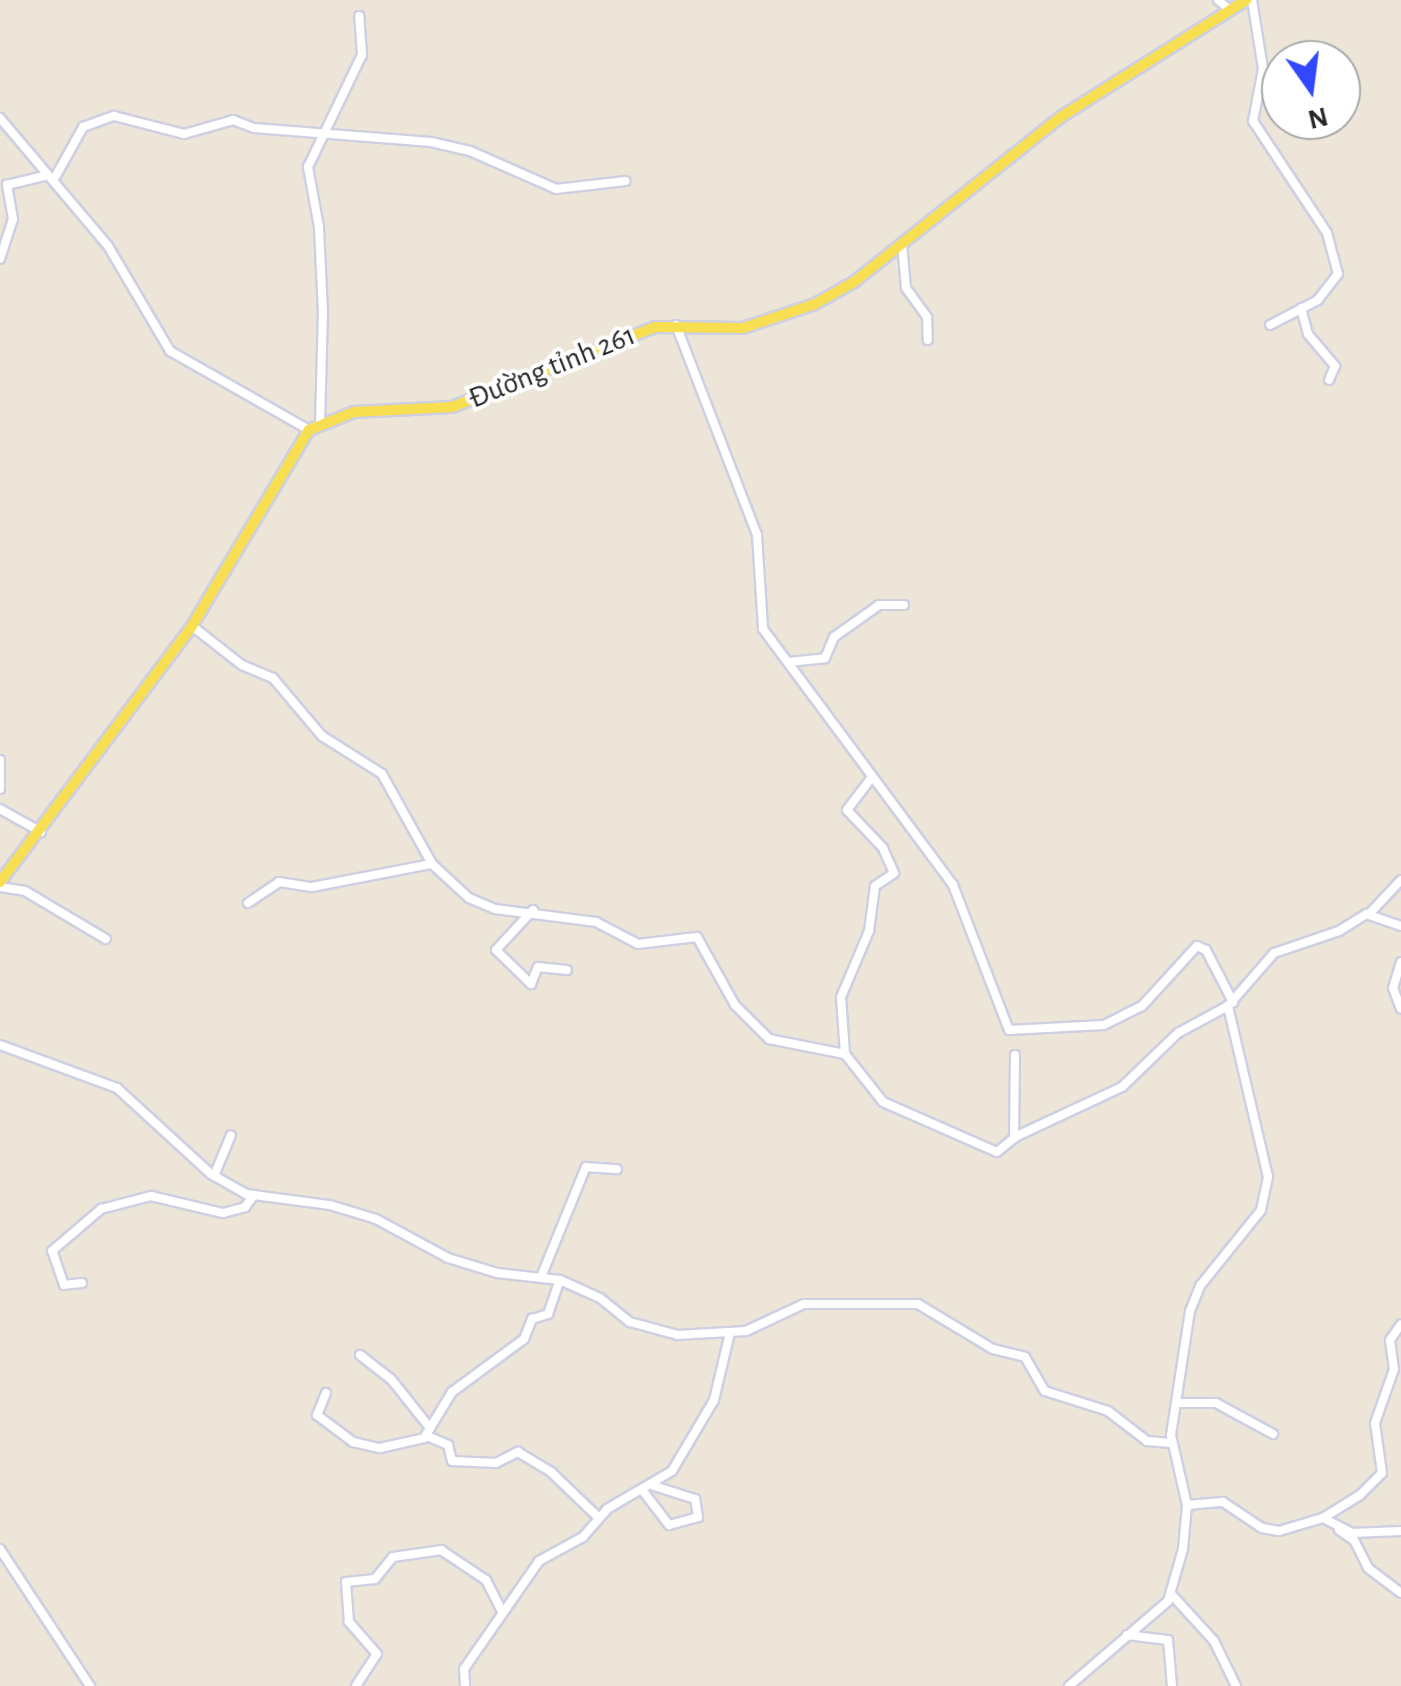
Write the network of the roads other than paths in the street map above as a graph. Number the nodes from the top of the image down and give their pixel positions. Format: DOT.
graph roads {
  1 [pos="1218,0"];
  2 [pos="1249,0"];
  3 [pos="1230,10"];
  4 [pos="358,16"];
  5 [pos="0,118"];
  6 [pos="328,134"];
  7 [pos="51,178"];
  8 [pos="626,181"];
  9 [pos="902,244"];
  10 [pos="0,258"];
  11 [pos="1301,308"];
  12 [pos="676,325"];
  13 [pos="1270,325"];
  14 [pos="928,340"];
  15 [pos="1329,380"];
  16 [pos="315,427"];
  17 [pos="904,605"];
  18 [pos="192,626"];
  19 [pos="789,662"];
  20 [pos="0,760"];
  21 [pos="872,777"];
  22 [pos="0,789"];
  23 [pos="0,808"];
  24 [pos="41,832"];
  25 [pos="432,864"];
  26 [pos="1401,880"];
  27 [pos="0,884"];
  28 [pos="248,903"];
  29 [pos="533,910"];
  30 [pos="1370,913"];
  31 [pos="1401,926"];
  32 [pos="106,939"];
  33 [pos="1401,962"];
  34 [pos="567,970"];
  35 [pos="1230,1004"];
  36 [pos="1401,1009"];
  37 [pos="0,1046"];
  38 [pos="845,1054"];
  39 [pos="1015,1055"];
  40 [pos="231,1135"];
  41 [pos="1014,1138"];
  42 [pos="618,1169"];
  43 [pos="214,1176"];
  44 [pos="254,1195"];
  45 [pos="541,1277"];
  46 [pos="560,1280"];
  47 [pos="82,1283"];
  48 [pos="1401,1324"];
  49 [pos="730,1333"];
  50 [pos="360,1356"];
  51 [pos="326,1393"];
  52 [pos="1176,1403"];
  53 [pos="428,1432"];
  54 [pos="1273,1434"];
  55 [pos="1171,1443"];
  56 [pos="654,1486"];
  57 [pos="643,1491"];
  58 [pos="1187,1505"];
  59 [pos="598,1517"];
  60 [pos="1323,1518"];
  61 [pos="1340,1530"];
  62 [pos="1401,1531"];
  63 [pos="0,1550"];
  64 [pos="1401,1593"];
  65 [pos="1172,1595"];
  66 [pos="502,1611"];
  67 [pos="1127,1634"];
  68 [pos="90,1686"];
  69 [pos="356,1686"];
  70 [pos="465,1686"];
  71 [pos="1069,1686"];
  72 [pos="1172,1686"];
  73 [pos="1236,1686"];
  1 -- 3 [label="street"];
  2 -- 3 [label="main road, Đường tỉnh 261"];
  2 -- 11 [label="street"];
  3 -- 9 [label="main road, Đường tỉnh 261"];
  4 -- 6 [label="street"];
  5 -- 7 [label="street"];
  6 -- 7 [label="street"];
  6 -- 8 [label="street"];
  6 -- 16 [label="street"];
  7 -- 10 [label="street"];
  7 -- 16 [label="street"];
  9 -- 12 [label="main road, Đường tỉnh 261"];
  9 -- 14 [label="street"];
  11 -- 13 [label="street"];
  11 -- 15 [label="street"];
  12 -- 16 [label="main road, Đường tỉnh 261"];
  12 -- 19 [label="street"];
  16 -- 18 [label="main road"];
  17 -- 19 [label="street"];
  18 -- 24 [label="main road"];
  18 -- 25 [label="street"];
  19 -- 21 [label="street"];
  20 -- 22 [label="street"];
  21 -- 35 [label="street"];
  21 -- 38 [label="street"];
  23 -- 24 [label="street"];
  24 -- 27 [label="main road"];
  25 -- 28 [label="street"];
  25 -- 29 [label="street"];
  26 -- 30 [label="street"];
  27 -- 32 [label="street"];
  29 -- 34 [label="street"];
  29 -- 38 [label="street"];
  30 -- 31 [label="street"];
  30 -- 35 [label="street"];
  33 -- 36 [label="street"];
  35 -- 41 [label="street"];
  35 -- 52 [label="street"];
  37 -- 43 [label="street"];
  38 -- 41 [label="street"];
  39 -- 41 [label="street"];
  40 -- 43 [label="street"];
  42 -- 45 [label="street"];
  43 -- 44 [label="street"];
  44 -- 45 [label="street"];
  44 -- 47 [label="street"];
  45 -- 46 [label="street"];
  46 -- 49 [label="street"];
  46 -- 53 [label="street"];
  48 -- 60 [label="street"];
  49 -- 55 [label="street"];
  49 -- 56 [label="street"];
  50 -- 53 [label="street"];
  51 -- 53 [label="street"];
  52 -- 54 [label="street"];
  52 -- 55 [label="street"];
  53 -- 59 [label="street"];
  55 -- 58 [label="street"];
  56 -- 57 [label="street"];
  56 -- 57 [label="street"];
  57 -- 59 [label="street"];
  58 -- 60 [label="street"];
  58 -- 65 [label="street"];
  59 -- 66 [label="street"];
  60 -- 61 [label="street"];
  61 -- 62 [label="street"];
  61 -- 64 [label="street"];
  63 -- 68 [label="street"];
  65 -- 67 [label="street"];
  65 -- 73 [label="street"];
  66 -- 69 [label="street"];
  66 -- 70 [label="street"];
  67 -- 71 [label="street"];
  67 -- 72 [label="street"];
}
